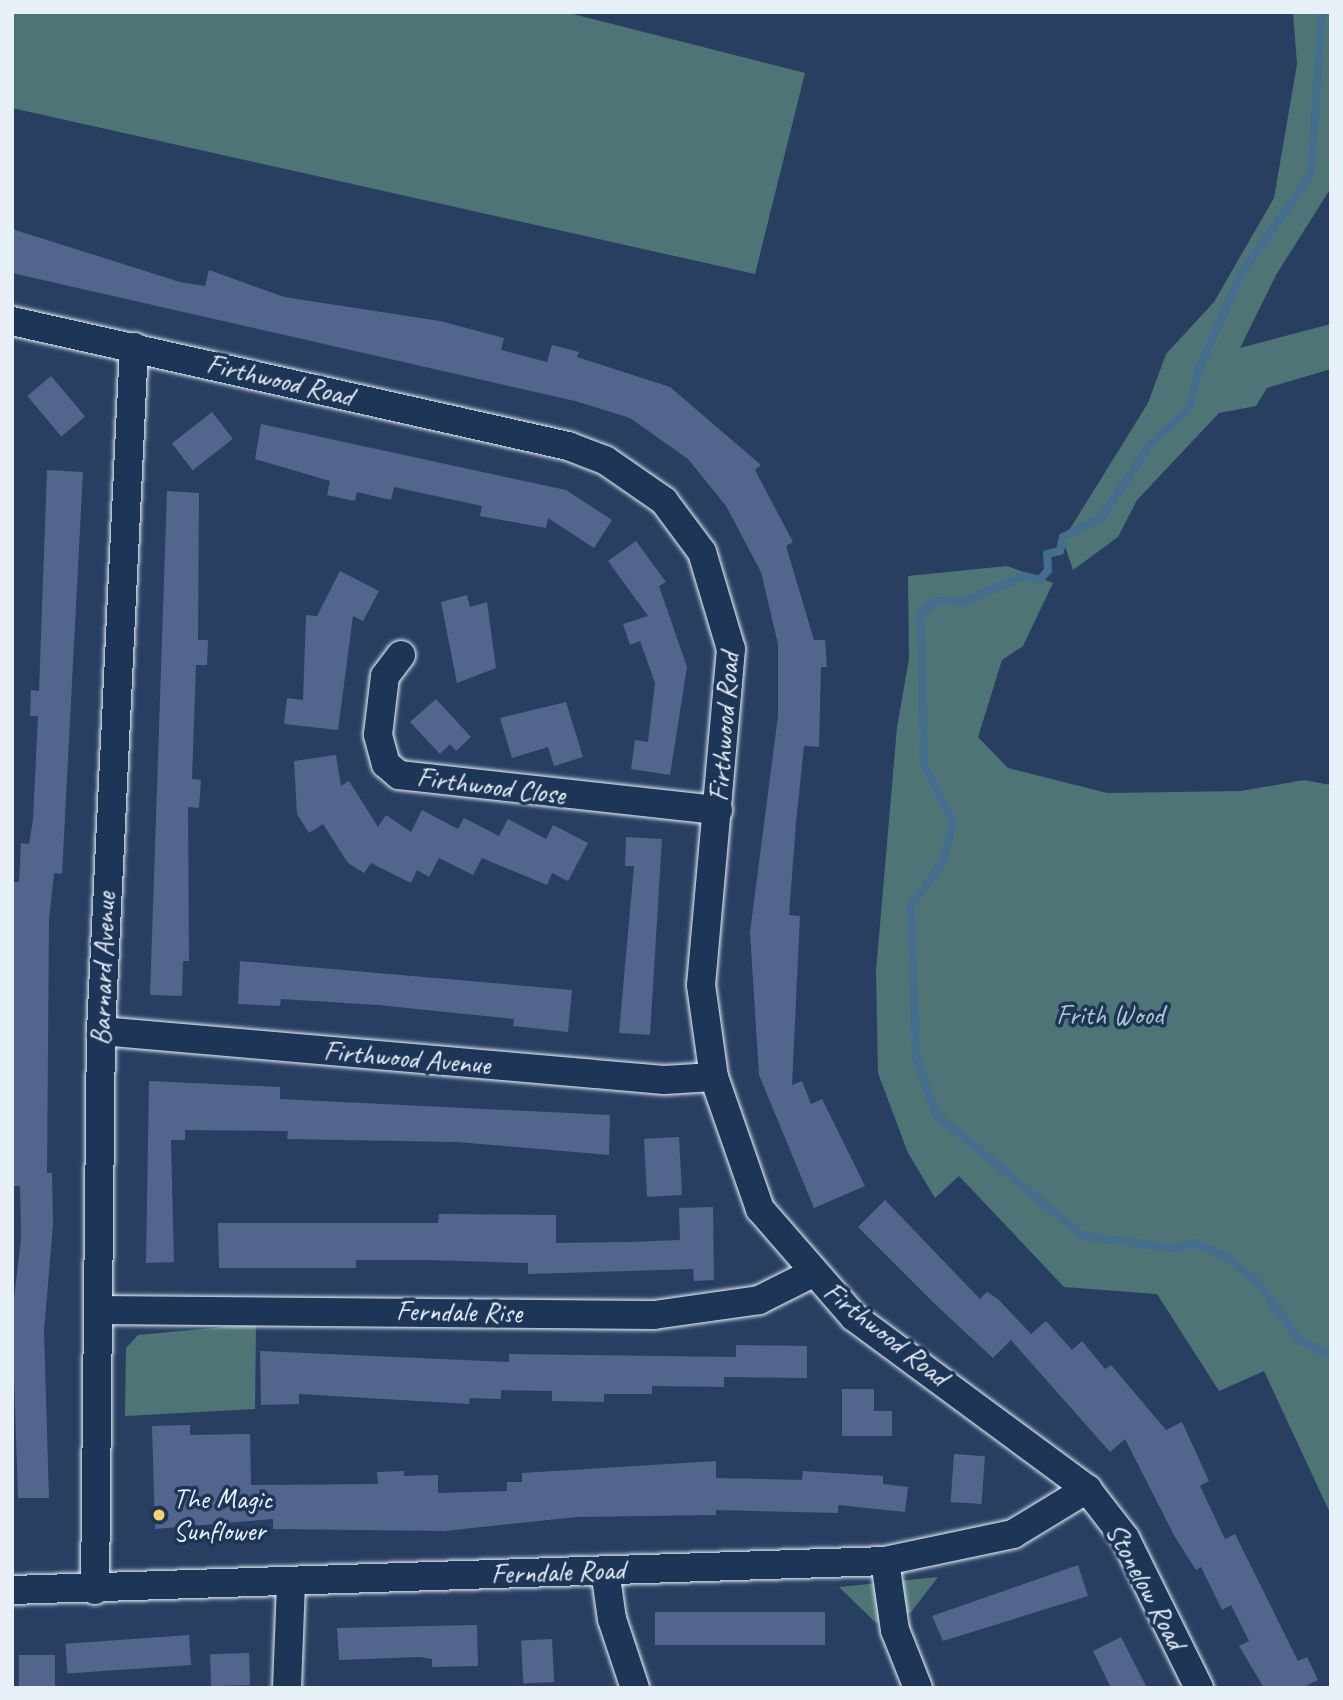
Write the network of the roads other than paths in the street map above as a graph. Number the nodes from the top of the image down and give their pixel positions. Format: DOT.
graph roads {
  1 [pos="12,321"];
  2 [pos="134,347"];
  3 [pos="401,654"];
  4 [pos="718,810"];
  5 [pos="101,1031"];
  6 [pos="714,1077"];
  7 [pos="811,1274"];
  8 [pos="99,1310"];
  9 [pos="1087,1489"];
  10 [pos="885,1561"];
  11 [pos="605,1570"];
  12 [pos="291,1584"];
  13 [pos="12,1590"];
  14 [pos="95,1590"];
  15 [pos="287,1688"];
  16 [pos="635,1688"];
  17 [pos="918,1688"];
  18 [pos="1199,1688"];
  1 -- 2 [label="street, Firthwood Road"];
  2 -- 4 [label="street, Firthwood Road"];
  2 -- 5 [label="street, Barnard Avenue"];
  3 -- 4 [label="street, Firthwood Close"];
  4 -- 6 [label="street, Firthwood Road"];
  5 -- 6 [label="street, Firthwood Avenue"];
  5 -- 8 [label="street, Barnard Avenue"];
  6 -- 7 [label="street, Firthwood Road"];
  7 -- 8 [label="street, Ferndale Rise"];
  7 -- 9 [label="street, Firthwood Road"];
  8 -- 14 [label="street, Barnard Avenue"];
  9 -- 10 [label="street, Ferndale Road"];
  9 -- 18 [label="street, Stonelow Road"];
  10 -- 11 [label="street, Ferndale Road"];
  10 -- 17 [label="street"];
  11 -- 12 [label="street, Ferndale Road"];
  11 -- 16 [label="street"];
  12 -- 14 [label="street, Ferndale Road"];
  12 -- 15 [label="street"];
  13 -- 14 [label="street, Ferndale Road"];
}
